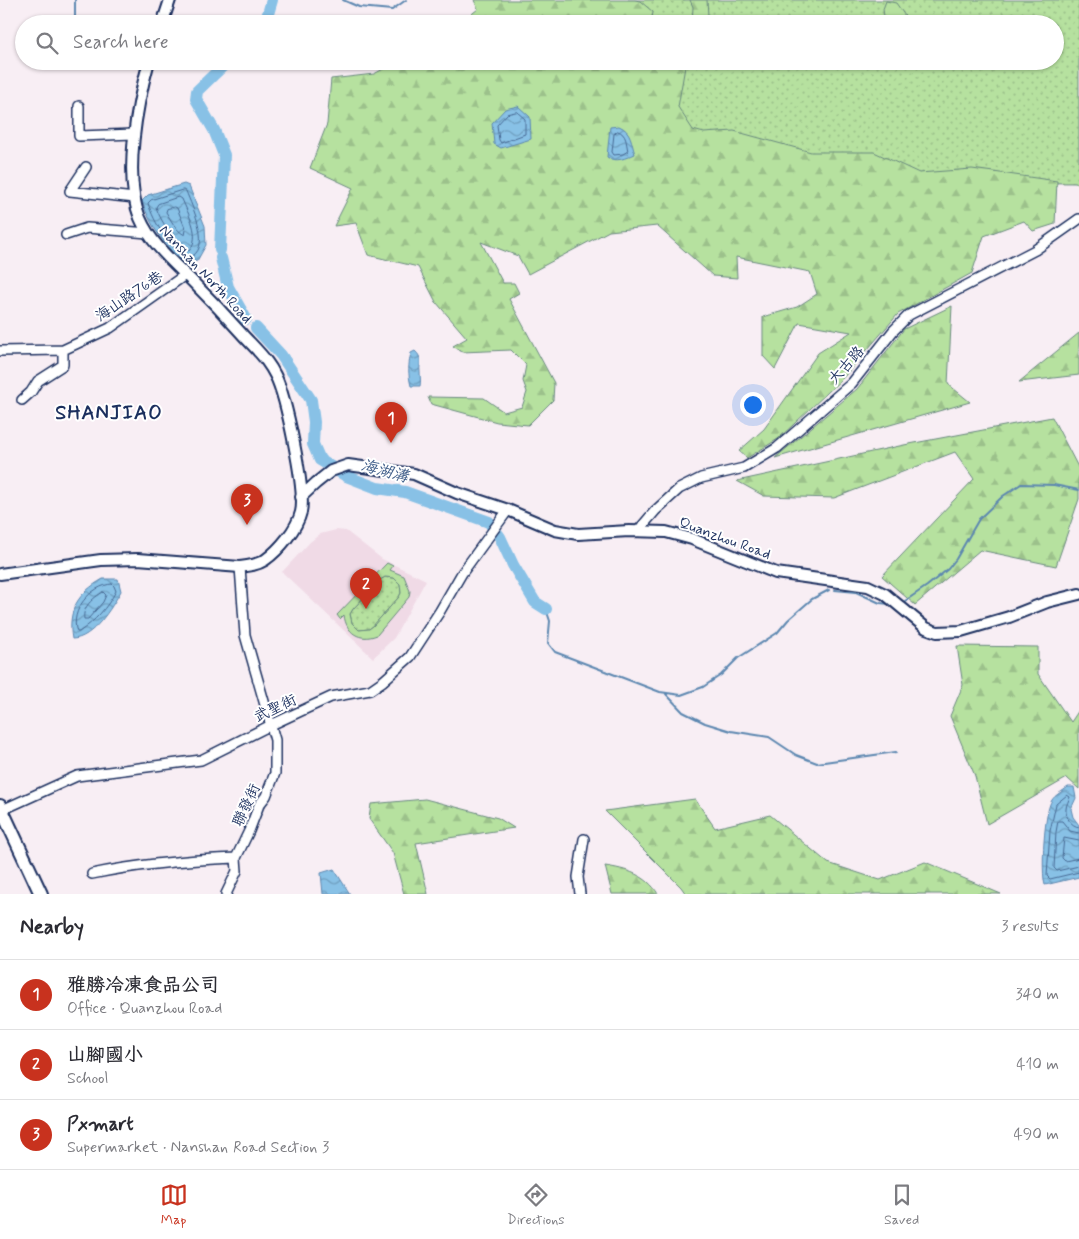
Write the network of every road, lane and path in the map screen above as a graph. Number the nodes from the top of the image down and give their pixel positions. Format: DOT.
graph roads {
  1 [pos="170,0"];
  2 [pos="165,15"];
  3 [pos="147,70"];
  4 [pos="79,106"];
  5 [pos="134,134"];
  6 [pos="86,167"];
  7 [pos="135,198"];
  8 [pos="1079,219"];
  9 [pos="148,233"];
  10 [pos="66,235"];
  11 [pos="185,275"];
  12 [pos="63,350"];
  13 [pos="0,351"];
  14 [pos="22,400"];
  15 [pos="301,497"];
  16 [pos="508,510"];
  17 [pos="638,531"];
  18 [pos="240,567"];
  19 [pos="0,574"];
  20 [pos="1079,594"];
  21 [pos="271,725"];
  22 [pos="1,808"];
  23 [pos="584,840"];
  24 [pos="236,858"];
  25 [pos="92,874"];
  26 [pos="41,894"];
  27 [pos="226,894"];
  28 [pos="580,894"];
  1 -- 2 [label="street"];
  3 -- 5 [label="street, Nanshan North Road"];
  4 -- 5 [label="street"];
  5 -- 7 [label="street, Nanshan North Road"];
  6 -- 7 [label="street"];
  7 -- 9 [label="street, Nanshan North Road"];
  8 -- 17 [label="street, 大古路"];
  9 -- 10 [label="street"];
  9 -- 11 [label="street, Nanshan North Road"];
  11 -- 12 [label="street, 海山路76巷"];
  11 -- 15 [label="street, Nanshan North Road"];
  12 -- 13 [label="street, 海山路76巷"];
  12 -- 14 [label="street"];
  15 -- 16 [label="street, Quanzhou Road"];
  15 -- 18 [label="street, Nanshan North Road"];
  16 -- 17 [label="street, Quanzhou Road"];
  16 -- 21 [label="street, 武聖街"];
  17 -- 20 [label="street, Quanzhou Road"];
  18 -- 19 [label="street, Nanshan North Road"];
  18 -- 21 [label="street, 聯發街"];
  21 -- 22 [label="street, 武聖街"];
  21 -- 24 [label="street, 聯發街"];
  22 -- 26 [label="main road"];
  23 -- 28 [label="street"];
  24 -- 25 [label="street"];
  24 -- 27 [label="street, 聯發街"];
}
